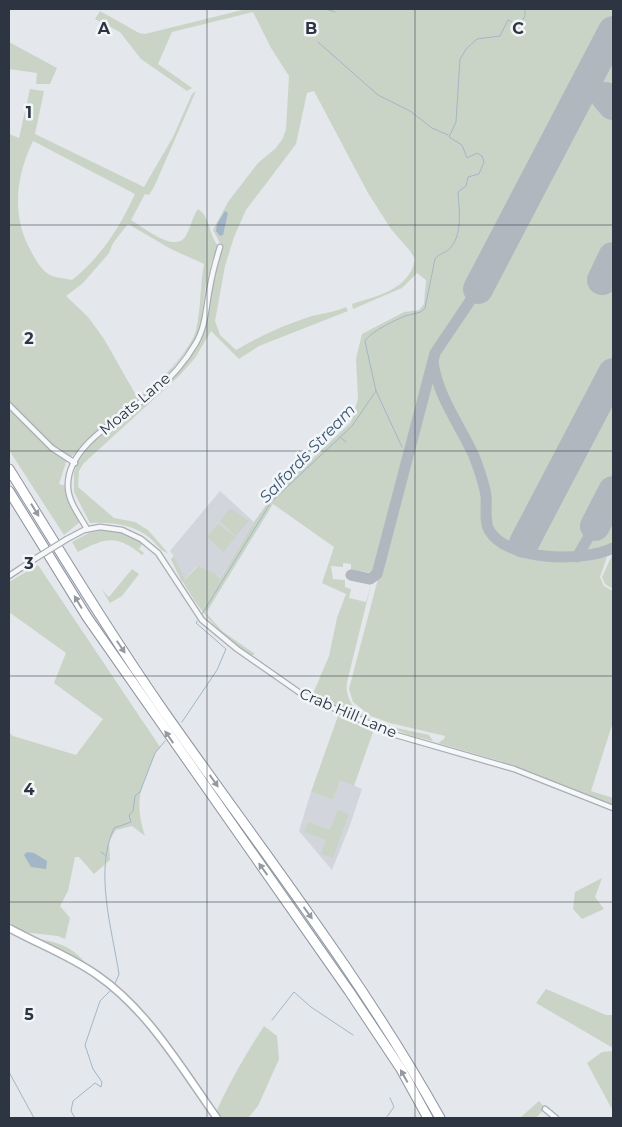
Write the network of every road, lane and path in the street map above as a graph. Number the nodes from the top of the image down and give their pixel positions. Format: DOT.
graph roads {
  1 [pos="220,247"];
  2 [pos="9,405"];
  3 [pos="75,463"];
  4 [pos="9,469"];
  5 [pos="9,491"];
  6 [pos="87,529"];
  7 [pos="9,576"];
  8 [pos="613,808"];
  9 [pos="9,928"];
  10 [pos="545,1109"];
  11 [pos="217,1118"];
  12 [pos="428,1118"];
  13 [pos="440,1118"];
  14 [pos="556,1118"];
  1 -- 3 [label="street, Moats Lane"];
  2 -- 3 [label="street"];
  3 -- 6 [label="street, Moats Lane"];
  4 -- 13 [label="highway, one-way"];
  12 -- 5 [label="highway, one-way"];
  6 -- 7 [label="street, Crab Hill Lane, bridge"];
  6 -- 8 [label="street, Crab Hill Lane"];
  9 -- 11 [label="street"];
  10 -- 14 [label="street"];
}
